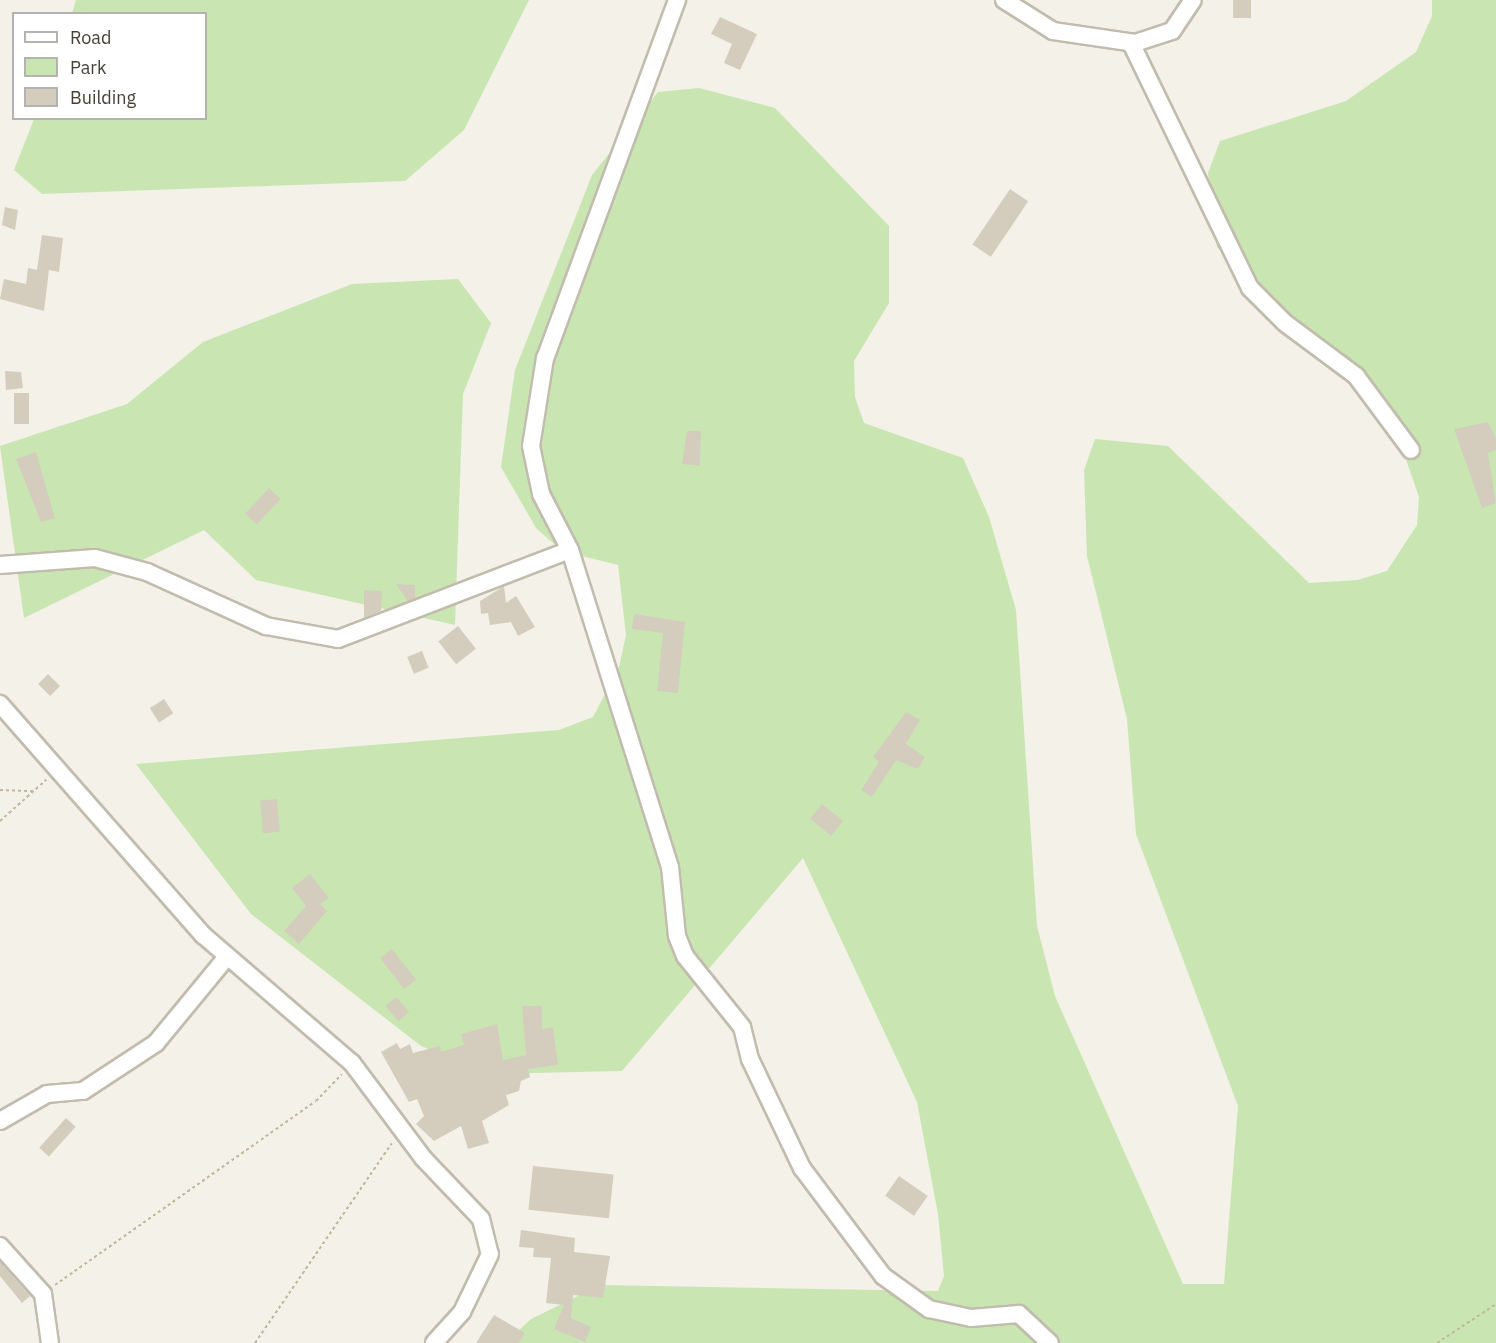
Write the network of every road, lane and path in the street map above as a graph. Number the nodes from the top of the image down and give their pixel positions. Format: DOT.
graph roads {
  1 [pos="677,0"];
  2 [pos="1004,0"];
  3 [pos="1193,0"];
  4 [pos="1131,43"];
  5 [pos="1411,450"];
  6 [pos="570,550"];
  7 [pos="0,565"];
  8 [pos="0,704"];
  9 [pos="55,772"];
  10 [pos="0,790"];
  11 [pos="34,791"];
  12 [pos="0,821"];
  13 [pos="226,958"];
  14 [pos="351,1063"];
  15 [pos="0,1121"];
  16 [pos="401,1130"];
  17 [pos="0,1246"];
  18 [pos="43,1294"];
  19 [pos="1496,1304"];
  20 [pos="50,1343"];
  21 [pos="255,1343"];
  22 [pos="434,1343"];
  23 [pos="1050,1343"];
  24 [pos="1437,1343"];
  1 -- 6 [label="street"];
  2 -- 4 [label="street"];
  3 -- 4 [label="street"];
  4 -- 5 [label="street"];
  6 -- 7 [label="street"];
  6 -- 23 [label="street"];
  8 -- 9 [label="street"];
  9 -- 11 [label="path"];
  9 -- 13 [label="street"];
  10 -- 11 [label="path"];
  11 -- 12 [label="path"];
  13 -- 14 [label="street"];
  13 -- 15 [label="street"];
  14 -- 16 [label="street"];
  14 -- 18 [label="path"];
  16 -- 21 [label="path"];
  16 -- 22 [label="street"];
  17 -- 18 [label="street"];
  18 -- 20 [label="street"];
  19 -- 24 [label="path"];
}
